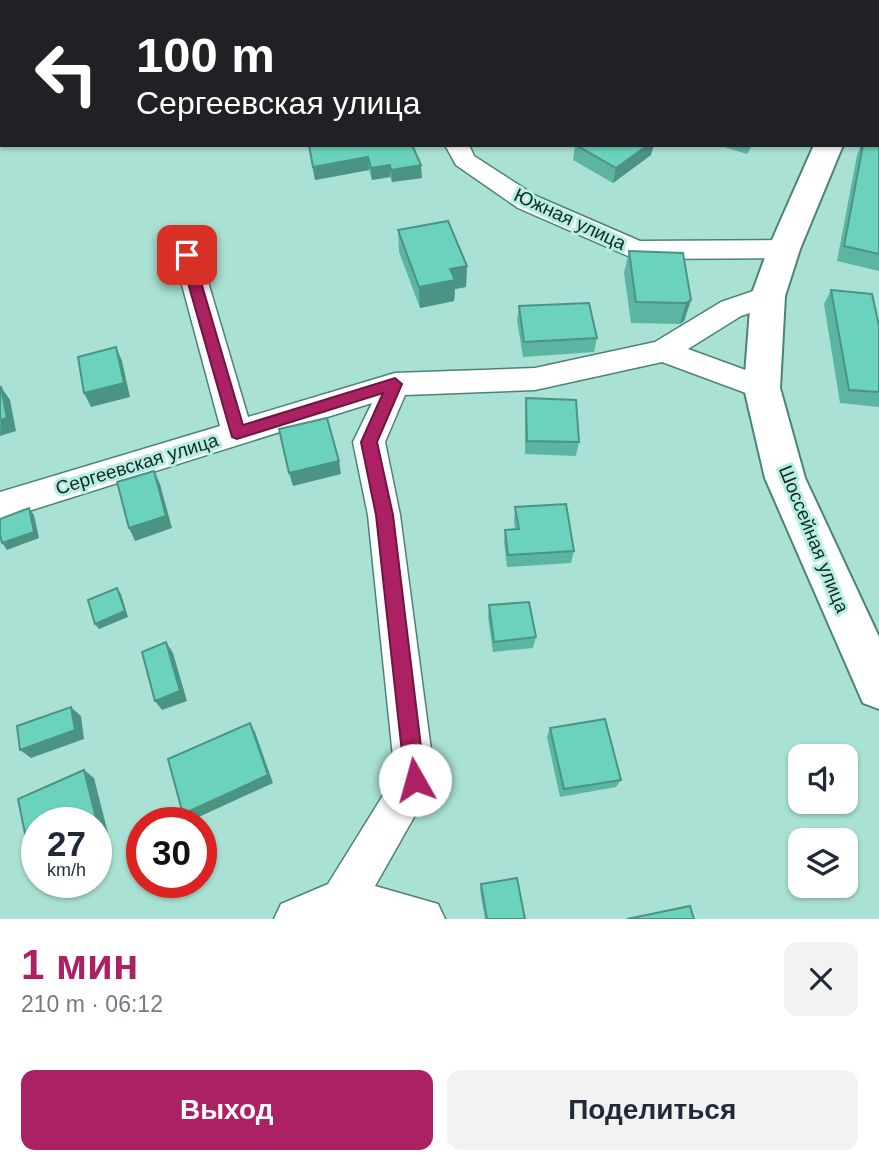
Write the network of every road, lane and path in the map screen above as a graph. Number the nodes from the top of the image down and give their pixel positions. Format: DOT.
graph roads {
  1 [pos="458,147"];
  2 [pos="828,147"];
  3 [pos="784,249"];
  4 [pos="187,255"];
  5 [pos="768,296"];
  6 [pos="663,351"];
  7 [pos="395,384"];
  8 [pos="762,388"];
  9 [pos="237,433"];
  10 [pos="0,506"];
  11 [pos="879,687"];
  12 [pos="343,899"];
  13 [pos="296,919"];
  14 [pos="423,919"];
  1 -- 3 [label="street, Южная улица"];
  2 -- 3 [label="main road, Шоссейная улица"];
  3 -- 5 [label="main road, Шоссейная улица"];
  4 -- 9 [label="street"];
  5 -- 6 [label="street"];
  5 -- 8 [label="main road, Шоссейная улица"];
  6 -- 7 [label="street, Сергеевская улица"];
  6 -- 8 [label="street"];
  7 -- 9 [label="street, Сергеевская улица"];
  7 -- 12 [label="street"];
  8 -- 11 [label="main road, Шоссейная улица"];
  9 -- 10 [label="street, Сергеевская улица"];
  12 -- 13 [label="street"];
  12 -- 14 [label="street"];
}
